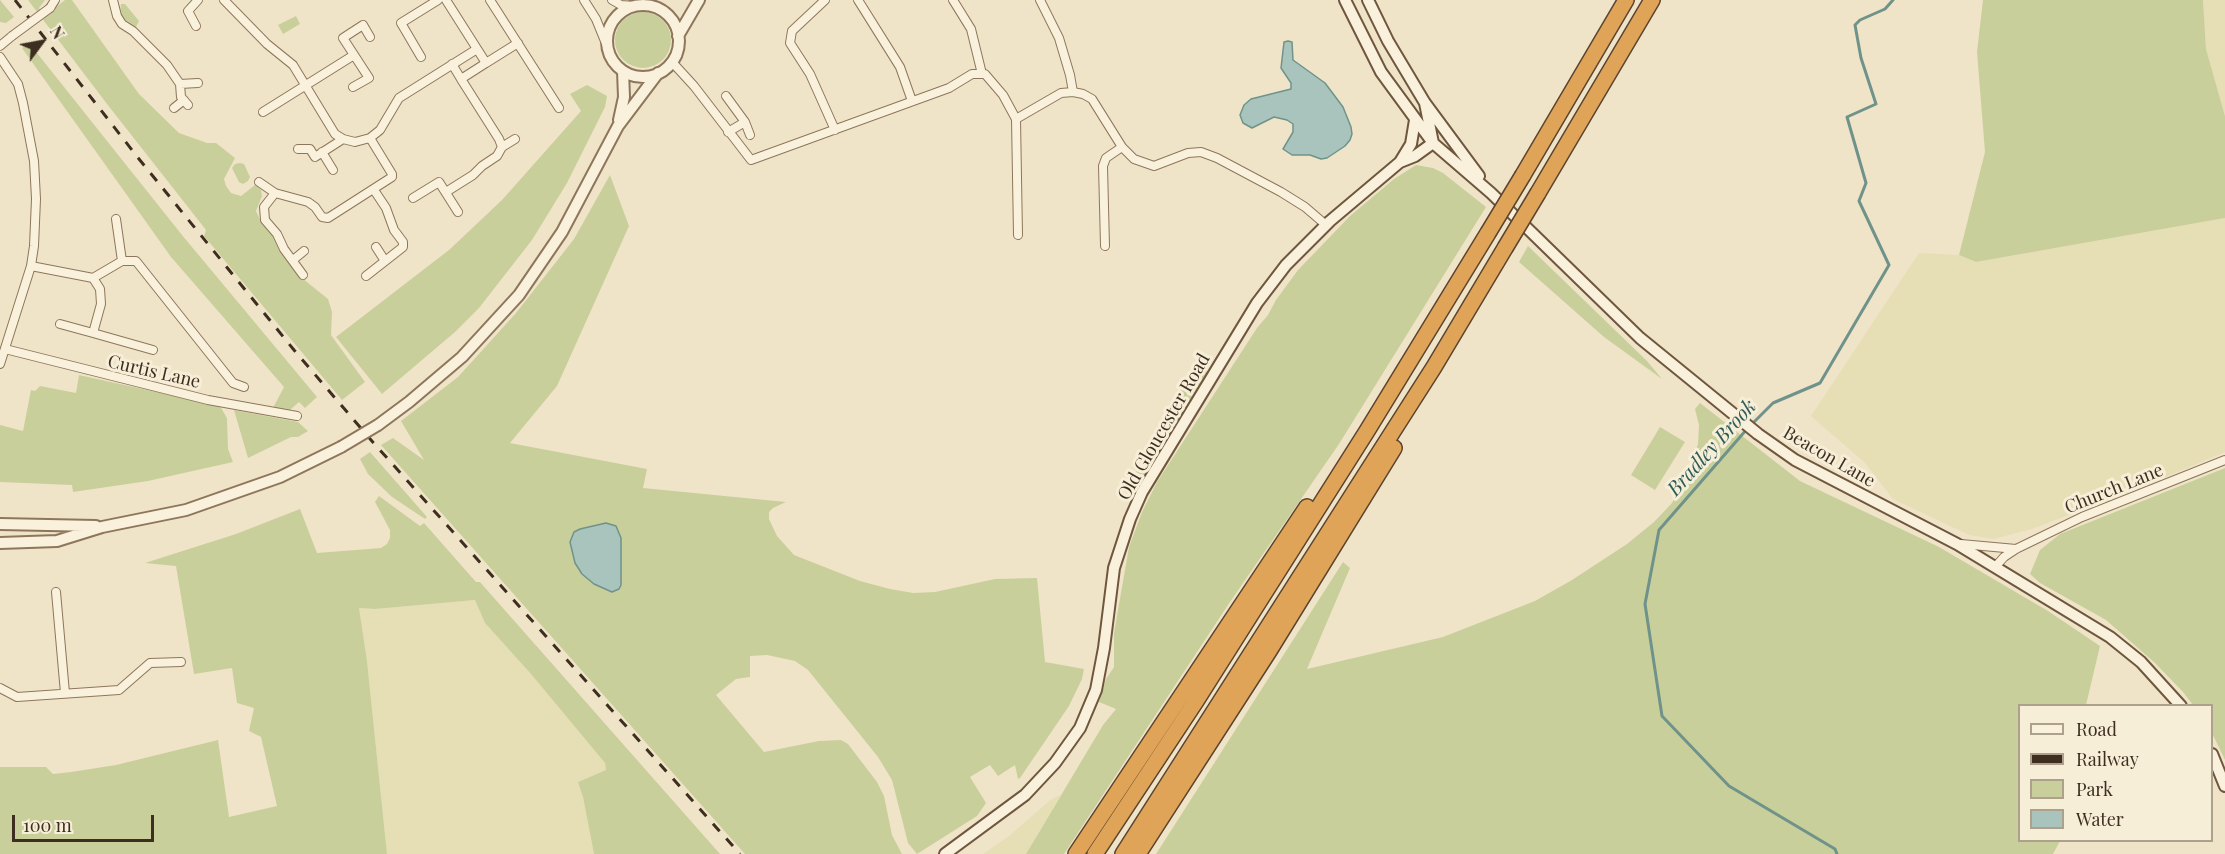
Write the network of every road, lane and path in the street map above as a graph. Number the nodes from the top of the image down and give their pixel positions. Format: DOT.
graph roads {
  1 [pos="55,0"];
  2 [pos="113,0"];
  3 [pos="198,0"];
  4 [pos="224,0"];
  5 [pos="438,0"];
  6 [pos="446,0"];
  7 [pos="490,0"];
  8 [pos="584,0"];
  9 [pos="612,0"];
  10 [pos="663,0"];
  11 [pos="699,0"];
  12 [pos="825,0"];
  13 [pos="858,0"];
  14 [pos="954,0"];
  15 [pos="1040,0"];
  16 [pos="1345,0"];
  17 [pos="1368,0"];
  18 [pos="1626,0"];
  19 [pos="1652,0"];
  20 [pos="635,6"];
  21 [pos="652,6"];
  22 [pos="196,26"];
  23 [pos="678,36"];
  24 [pos="370,37"];
  25 [pos="518,43"];
  26 [pos="0,46"];
  27 [pos="607,46"];
  28 [pos="477,49"];
  29 [pos="354,55"];
  30 [pos="0,57"];
  31 [pos="421,57"];
  32 [pos="672,62"];
  33 [pos="486,63"];
  34 [pos="452,64"];
  35 [pos="623,71"];
  36 [pos="658,74"];
  37 [pos="982,74"];
  38 [pos="461,79"];
  39 [pos="198,83"];
  40 [pos="180,84"];
  41 [pos="305,87"];
  42 [pos="353,87"];
  43 [pos="1073,92"];
  44 [pos="726,96"];
  45 [pos="912,102"];
  46 [pos="1425,103"];
  47 [pos="174,108"];
  48 [pos="559,108"];
  49 [pos="263,112"];
  50 [pos="1016,119"];
  51 [pos="1416,120"];
  52 [pos="745,122"];
  53 [pos="618,126"];
  54 [pos="835,130"];
  55 [pos="728,132"];
  56 [pos="750,135"];
  57 [pos="370,138"];
  58 [pos="343,139"];
  59 [pos="515,139"];
  60 [pos="501,143"];
  61 [pos="1433,143"];
  62 [pos="1122,147"];
  63 [pos="298,149"];
  64 [pos="322,152"];
  65 [pos="1400,162"];
  66 [pos="333,170"];
  67 [pos="259,182"];
  68 [pos="374,190"];
  69 [pos="446,192"];
  70 [pos="275,193"];
  71 [pos="1491,193"];
  72 [pos="413,198"];
  73 [pos="458,212"];
  74 [pos="116,219"];
  75 [pos="1326,225"];
  76 [pos="1017,235"];
  77 [pos="1105,246"];
  78 [pos="376,247"];
  79 [pos="304,251"];
  80 [pos="293,260"];
  81 [pos="122,261"];
  82 [pos="386,261"];
  83 [pos="31,266"];
  84 [pos="303,275"];
  85 [pos="366,276"];
  86 [pos="93,278"];
  87 [pos="60,324"];
  88 [pos="93,333"];
  89 [pos="5,349"];
  90 [pos="153,350"];
  91 [pos="0,363"];
  92 [pos="1434,367"];
  93 [pos="244,387"];
  94 [pos="297,416"];
  95 [pos="1367,431"];
  96 [pos="2225,460"];
  97 [pos="0,524"];
  98 [pos="102,527"];
  99 [pos="0,543"];
  100 [pos="1957,544"];
  101 [pos="2016,549"];
  102 [pos="1996,566"];
  103 [pos="56,592"];
  104 [pos="181,662"];
  105 [pos="0,688"];
  106 [pos="65,693"];
  107 [pos="2180,704"];
  108 [pos="2213,759"];
  109 [pos="2225,786"];
  110 [pos="945,854"];
  111 [pos="1076,854"];
  112 [pos="1095,854"];
  113 [pos="1123,854"];
  114 [pos="1138,854"];
  1 -- 26 [label="street, bridge"];
  2 -- 40 [label="street"];
  3 -- 22 [label="street"];
  4 -- 41 [label="street"];
  5 -- 31 [label="street"];
  6 -- 28 [label="street"];
  7 -- 25 [label="street"];
  8 -- 27 [label="street"];
  9 -- 20 [label="street"];
  10 -- 21 [label="main road"];
  11 -- 23 [label="main road"];
  12 -- 54 [label="street"];
  13 -- 45 [label="street"];
  14 -- 37 [label="street"];
  15 -- 43 [label="street"];
  16 -- 51 [label="main road"];
  17 -- 46 [label="main road"];
  18 -- 95 [label="highway, bridge"];
  19 -- 92 [label="highway, bridge"];
  20 -- 21 [label="main road"];
  20 -- 27 [label="main road"];
  21 -- 23 [label="main road"];
  23 -- 32 [label="main road"];
  24 -- 29 [label="street"];
  25 -- 33 [label="street"];
  25 -- 48 [label="street"];
  27 -- 35 [label="main road"];
  28 -- 33 [label="street"];
  28 -- 34 [label="street"];
  29 -- 41 [label="street"];
  29 -- 42 [label="street"];
  30 -- 83 [label="street"];
  32 -- 36 [label="main road"];
  32 -- 55 [label="street"];
  33 -- 38 [label="street"];
  34 -- 38 [label="street"];
  34 -- 57 [label="street"];
  35 -- 36 [label="main road"];
  35 -- 53 [label="main road"];
  36 -- 53 [label="main road"];
  37 -- 45 [label="street"];
  37 -- 50 [label="street"];
  38 -- 60 [label="street"];
  39 -- 40 [label="street"];
  40 -- 47 [label="street"];
  41 -- 49 [label="street"];
  41 -- 58 [label="street"];
  43 -- 50 [label="street"];
  43 -- 62 [label="street"];
  44 -- 52 [label="street"];
  45 -- 54 [label="street"];
  46 -- 61 [label="main road"];
  46 -- 71 [label="main road"];
  50 -- 76 [label="street"];
  51 -- 61 [label="main road"];
  51 -- 65 [label="main road, Old Gloucester Road"];
  52 -- 55 [label="street"];
  52 -- 56 [label="street"];
  53 -- 98 [label="main road, bridge"];
  54 -- 55 [label="street"];
  57 -- 58 [label="street"];
  57 -- 68 [label="street"];
  58 -- 64 [label="street"];
  59 -- 60 [label="street"];
  60 -- 69 [label="street"];
  61 -- 65 [label="main road, Old Gloucester Road"];
  61 -- 71 [label="main road"];
  62 -- 75 [label="street"];
  62 -- 77 [label="street"];
  63 -- 64 [label="street"];
  64 -- 66 [label="street"];
  65 -- 75 [label="main road, Old Gloucester Road"];
  67 -- 70 [label="street"];
  68 -- 70 [label="street"];
  68 -- 82 [label="street"];
  69 -- 72 [label="street"];
  69 -- 73 [label="street"];
  70 -- 80 [label="street"];
  71 -- 100 [label="main road, Beacon Lane"];
  74 -- 81 [label="street"];
  75 -- 110 [label="main road, Old Gloucester Road"];
  78 -- 82 [label="street"];
  79 -- 80 [label="street"];
  80 -- 84 [label="street"];
  81 -- 86 [label="street"];
  81 -- 93 [label="street"];
  82 -- 85 [label="street"];
  83 -- 86 [label="street"];
  83 -- 89 [label="street"];
  86 -- 88 [label="street"];
  87 -- 88 [label="street"];
  88 -- 90 [label="street"];
  89 -- 91 [label="street"];
  89 -- 94 [label="street, Curtis Lane"];
  92 -- 113 [label="highway"];
  92 -- 114 [label="highway"];
  95 -- 111 [label="highway"];
  95 -- 112 [label="highway"];
  96 -- 101 [label="street, Church Lane"];
  97 -- 98 [label="main road"];
  98 -- 99 [label="main road"];
  100 -- 101 [label="street"];
  100 -- 102 [label="main road, Beacon Lane"];
  101 -- 102 [label="street, Church Lane"];
  102 -- 107 [label="main road, Beacon Lane"];
  103 -- 106 [label="street"];
  104 -- 106 [label="street"];
  105 -- 106 [label="street"];
  108 -- 109 [label="main road"];
}
